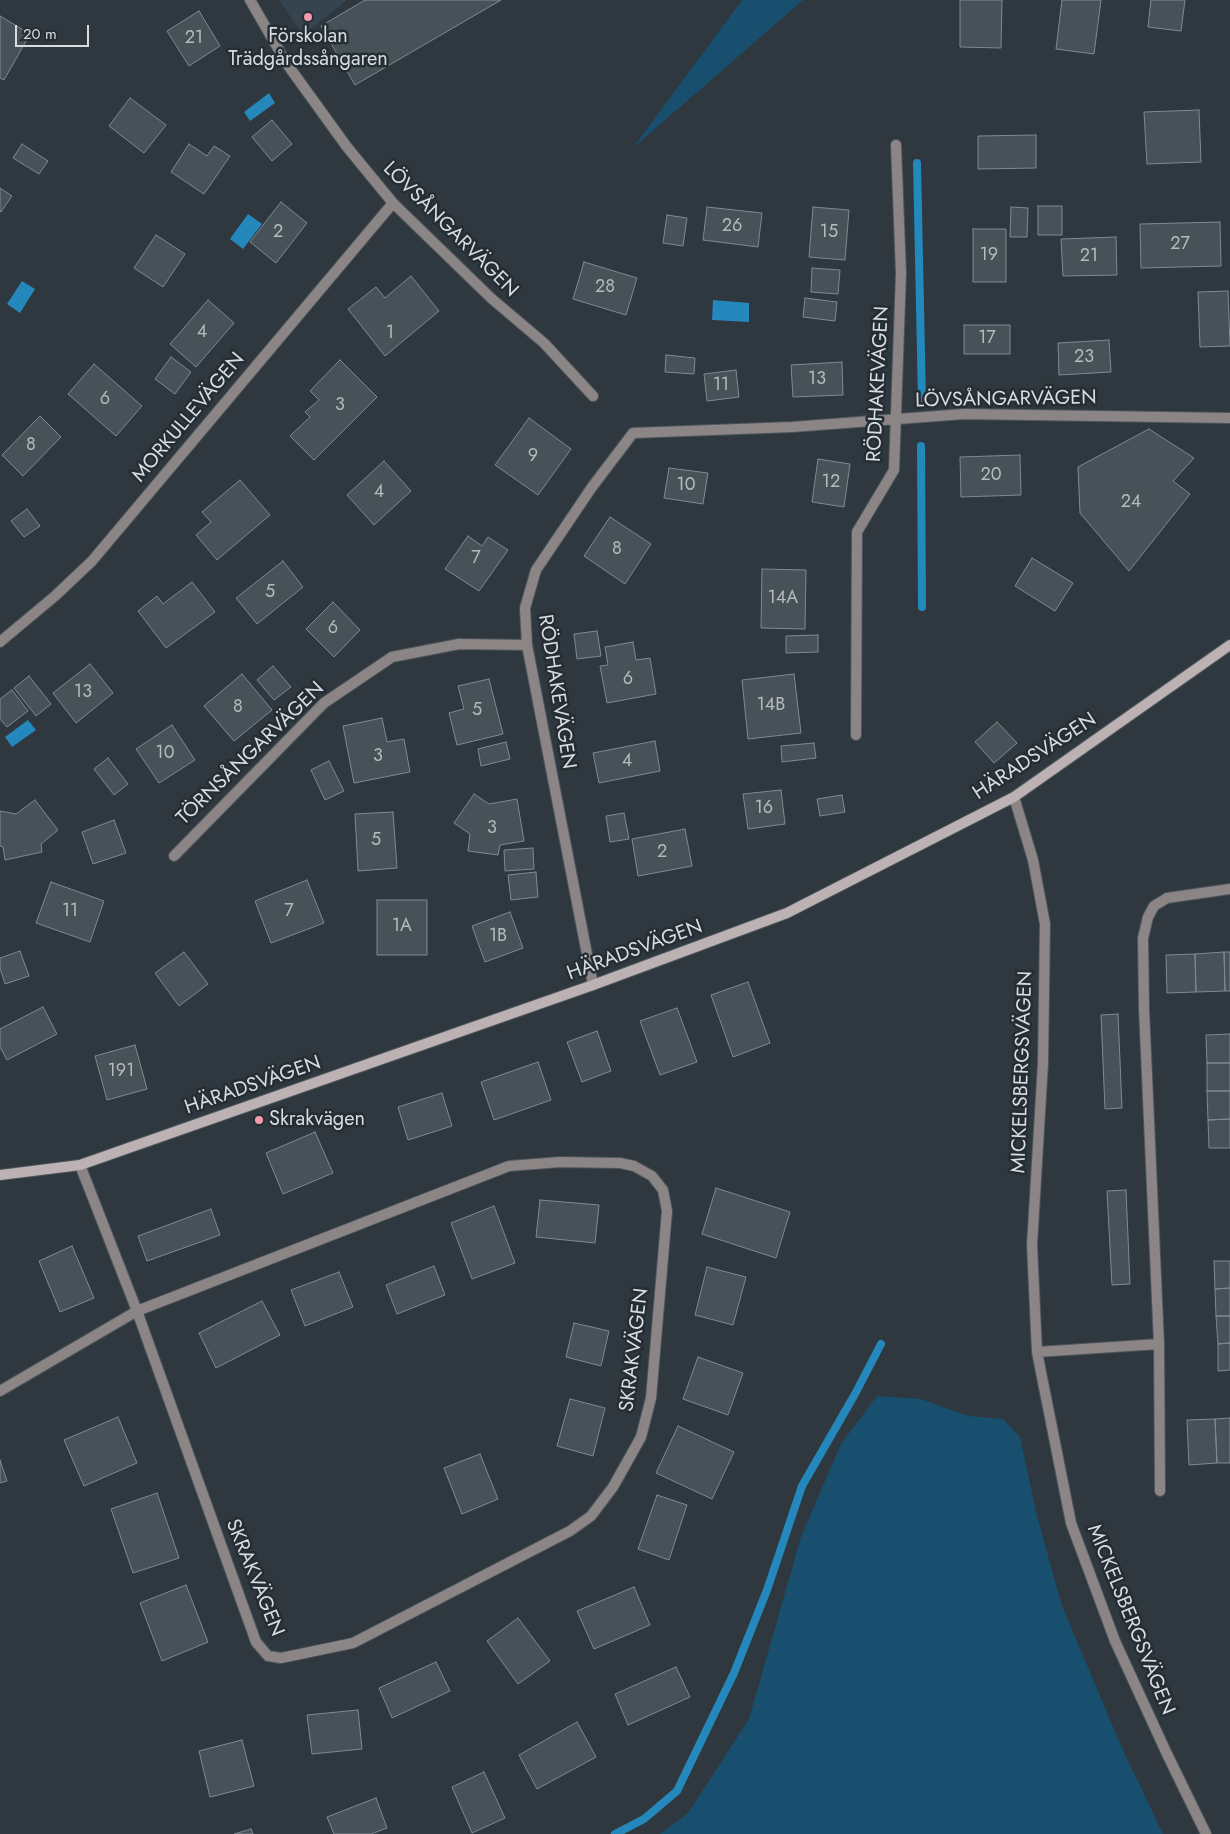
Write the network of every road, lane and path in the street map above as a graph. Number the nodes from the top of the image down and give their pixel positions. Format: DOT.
graph roads {
  1 [pos="250,0"];
  2 [pos="896,145"];
  3 [pos="393,203"];
  4 [pos="593,396"];
  5 [pos="1230,418"];
  6 [pos="895,420"];
  7 [pos="633,433"];
  8 [pos="0,642"];
  9 [pos="527,645"];
  10 [pos="1230,645"];
  11 [pos="856,735"];
  12 [pos="1014,797"];
  13 [pos="174,856"];
  14 [pos="1230,889"];
  15 [pos="593,985"];
  16 [pos="80,1165"];
  17 [pos="0,1175"];
  18 [pos="137,1311"];
  19 [pos="1159,1344"];
  20 [pos="1037,1352"];
  21 [pos="0,1390"];
  22 [pos="1160,1491"];
  23 [pos="1206,1834"];
  1 -- 3 [label="street, LÖVSÅNGARVÄGEN"];
  2 -- 6 [label="street, RÖDHAKEVÄGEN"];
  3 -- 4 [label="street, LÖVSÅNGARVÄGEN"];
  3 -- 8 [label="street, MORKULLEVÄGEN"];
  5 -- 6 [label="street, LÖVSÅNGARVÄGEN"];
  6 -- 7 [label="street, LÖVSÅNGARVÄGEN"];
  6 -- 11 [label="street, RÖDHAKEVÄGEN"];
  7 -- 9 [label="street, RÖDHAKEVÄGEN"];
  9 -- 13 [label="street, TÖRNSÅNGARVÄGEN"];
  9 -- 15 [label="street, RÖDHAKEVÄGEN"];
  10 -- 12 [label="street, HÄRADSVÄGEN"];
  12 -- 15 [label="street, HÄRADSVÄGEN"];
  12 -- 20 [label="street, MICKELSBERGSVÄGEN"];
  14 -- 19 [label="street"];
  15 -- 16 [label="street, HÄRADSVÄGEN"];
  16 -- 17 [label="street, HÄRADSVÄGEN"];
  16 -- 18 [label="street, SKRAKVÄGEN"];
  18 -- 18 [label="street, SKRAKVÄGEN"];
  18 -- 21 [label="street"];
  19 -- 20 [label="street"];
  19 -- 22 [label="street"];
  20 -- 23 [label="street, MICKELSBERGSVÄGEN"];
}
